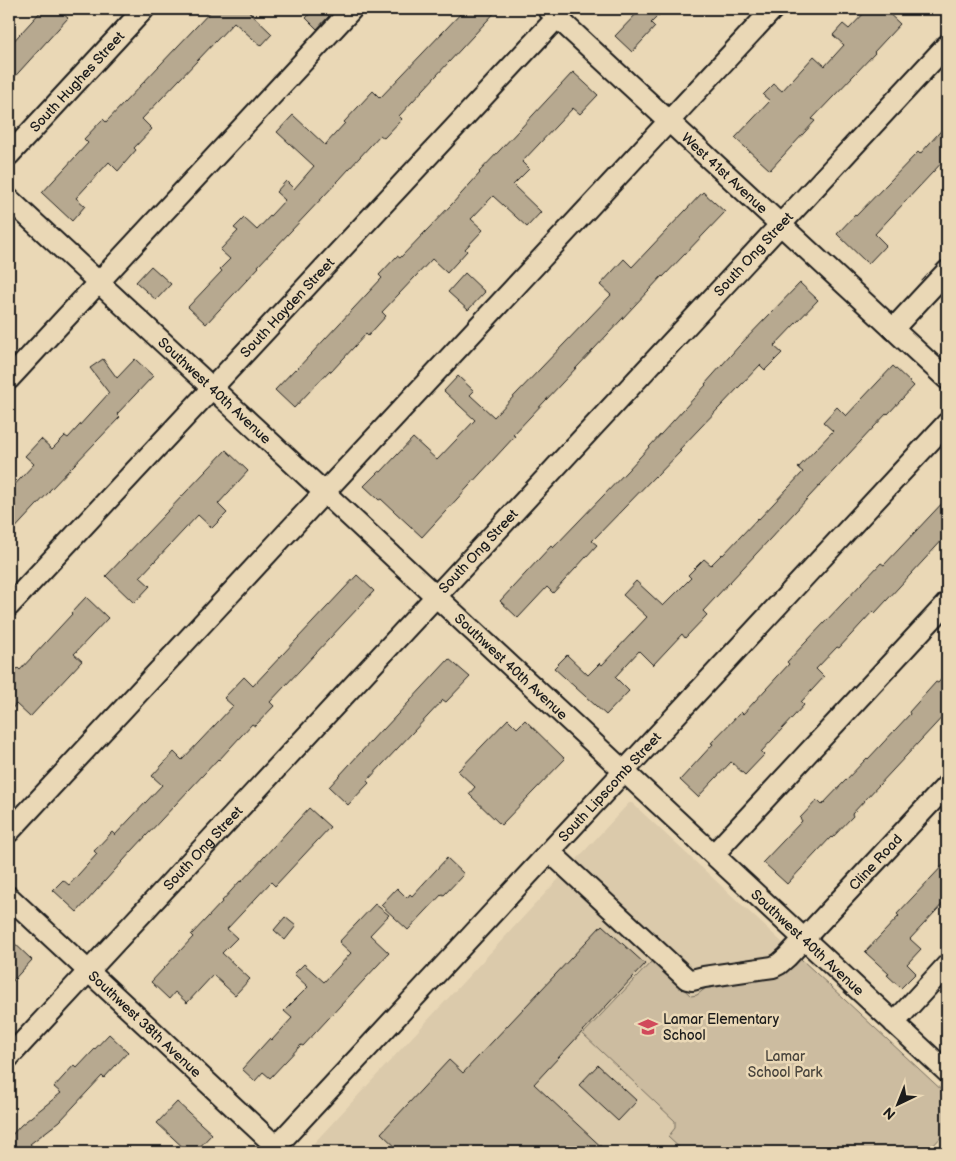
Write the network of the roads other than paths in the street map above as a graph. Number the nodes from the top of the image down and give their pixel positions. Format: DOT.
graph roads {
  1 [pos="144,9"];
  2 [pos="352,9"];
  3 [pos="773,9"];
  4 [pos="557,12"];
  5 [pos="947,45"];
  6 [pos="670,121"];
  7 [pos="9,155"];
  8 [pos="9,199"];
  9 [pos="781,225"];
  10 [pos="947,271"];
  11 [pos="99,282"];
  12 [pos="893,329"];
  13 [pos="9,379"];
  14 [pos="947,379"];
  15 [pos="213,388"];
  16 [pos="947,423"];
  17 [pos="324,492"];
  18 [pos="436,596"];
  19 [pos="947,603"];
  20 [pos="9,606"];
  21 [pos="624,771"];
  22 [pos="947,785"];
  23 [pos="9,832"];
  24 [pos="550,852"];
  25 [pos="714,854"];
  26 [pos="9,897"];
  27 [pos="805,939"];
  28 [pos="947,965"];
  29 [pos="88,971"];
  30 [pos="894,1023"];
  31 [pos="9,1057"];
  32 [pos="947,1072"];
  33 [pos="277,1150"];
  1 -- 7 [label="street, South Hughes Street"];
  2 -- 11 [label="street"];
  3 -- 6 [label="street"];
  4 -- 6 [label="street, West 41st Avenue"];
  4 -- 15 [label="street, South Hayden Street"];
  5 -- 9 [label="street, South Ong Street"];
  6 -- 9 [label="street, West 41st Avenue"];
  6 -- 17 [label="street"];
  8 -- 11 [label="street, Southwest 40th Avenue"];
  9 -- 12 [label="street, West 41st Avenue"];
  9 -- 18 [label="street, South Ong Street"];
  10 -- 12 [label="street"];
  11 -- 13 [label="street"];
  11 -- 15 [label="street, Southwest 40th Avenue"];
  12 -- 14 [label="street, West 41st Avenue"];
  15 -- 17 [label="street, Southwest 40th Avenue"];
  15 -- 20 [label="street, South Hayden Street"];
  16 -- 21 [label="street, South Lipscomb Street"];
  17 -- 18 [label="street, Southwest 40th Avenue"];
  17 -- 23 [label="street"];
  18 -- 21 [label="street, Southwest 40th Avenue"];
  18 -- 29 [label="street, South Ong Street"];
  19 -- 25 [label="street"];
  21 -- 24 [label="street, South Lipscomb Street"];
  21 -- 25 [label="street, Southwest 40th Avenue"];
  22 -- 27 [label="street, Cline Road"];
  24 -- 27 [label="street, Cline Road"];
  24 -- 33 [label="street, South Lipscomb Street"];
  25 -- 27 [label="street, Southwest 40th Avenue"];
  26 -- 29 [label="street, Southwest 38th Avenue"];
  27 -- 30 [label="street, Southwest 40th Avenue"];
  28 -- 30 [label="street"];
  29 -- 31 [label="street, South Ong Street"];
  29 -- 33 [label="street, Southwest 38th Avenue"];
  30 -- 32 [label="street, Southwest 40th Avenue"];
}
